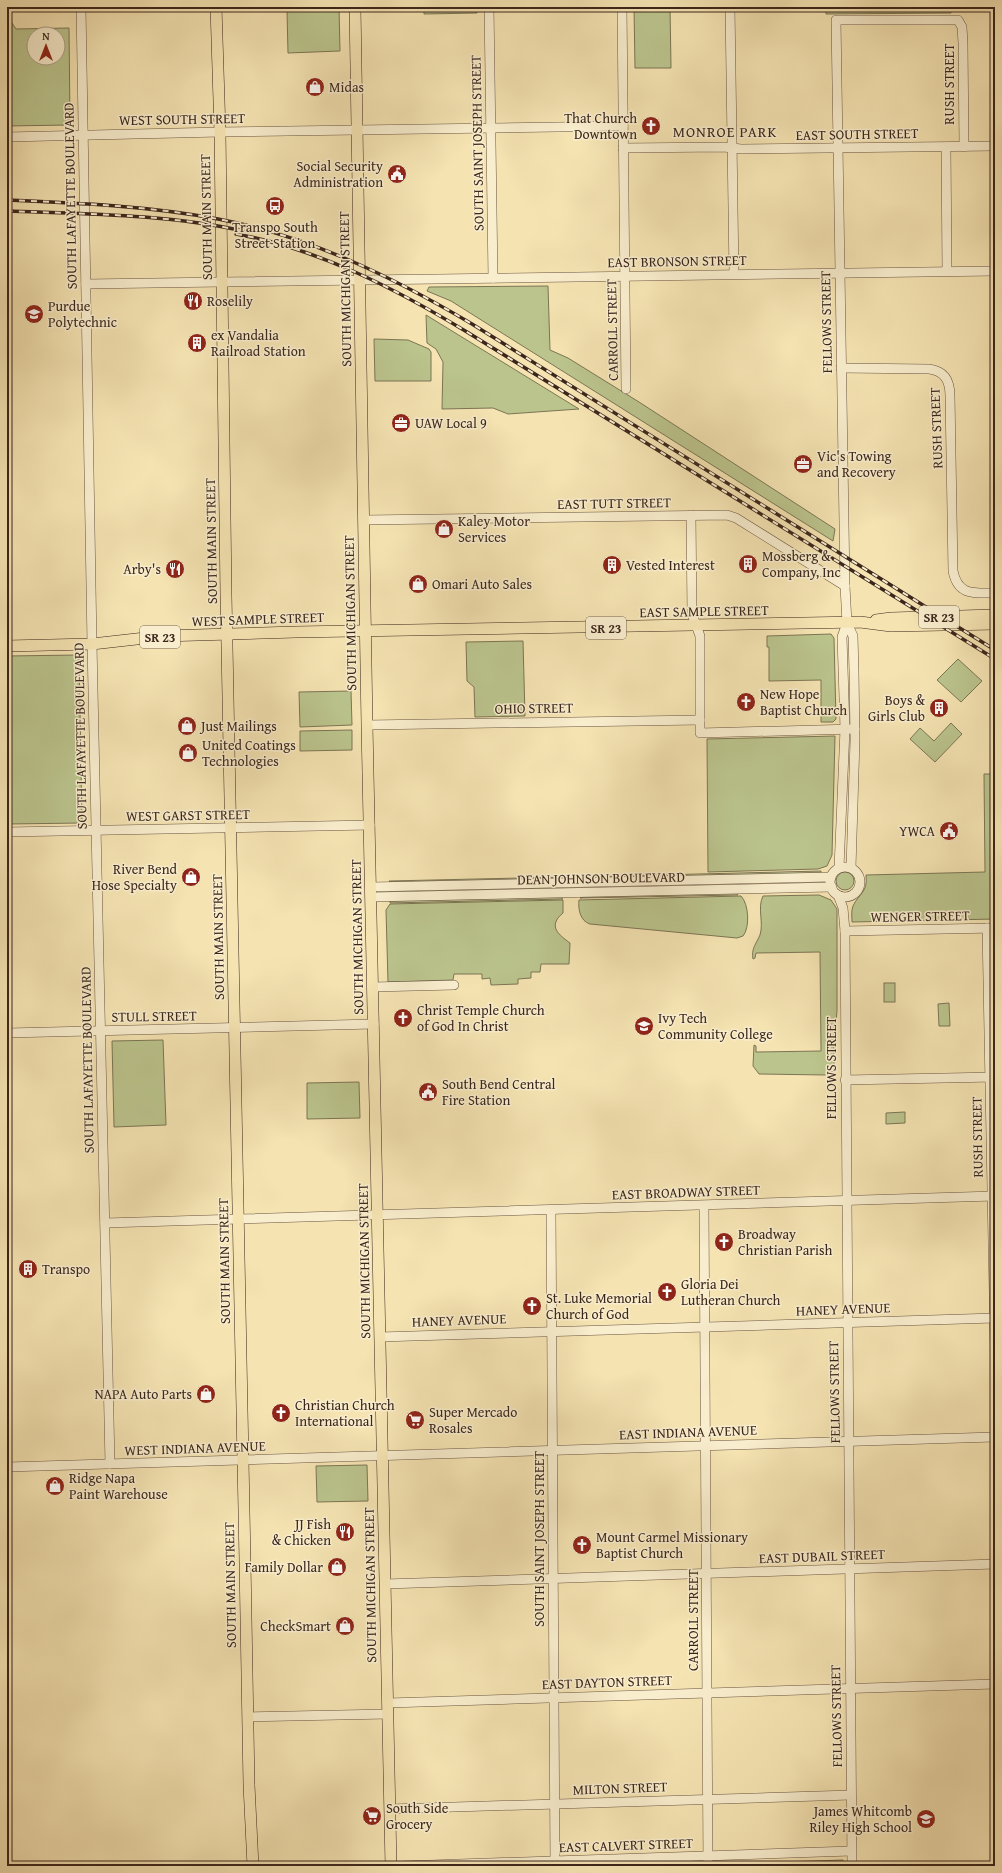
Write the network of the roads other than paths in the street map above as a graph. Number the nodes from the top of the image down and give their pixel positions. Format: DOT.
graph roads {
  1 [pos="81,7"];
  2 [pos="216,7"];
  3 [pos="355,7"];
  4 [pos="489,7"];
  5 [pos="622,7"];
  6 [pos="730,7"];
  7 [pos="960,22"];
  8 [pos="623,126"];
  9 [pos="491,128"];
  10 [pos="357,131"];
  11 [pos="220,132"];
  12 [pos="83,136"];
  13 [pos="7,137"];
  14 [pos="995,146"];
  15 [pos="946,147"];
  16 [pos="964,147"];
  17 [pos="624,148"];
  18 [pos="838,148"];
  19 [pos="733,149"];
  20 [pos="947,271"];
  21 [pos="995,271"];
  22 [pos="839,273"];
  23 [pos="734,274"];
  24 [pos="625,276"];
  25 [pos="493,278"];
  26 [pos="360,280"];
  27 [pos="222,282"];
  28 [pos="86,284"];
  29 [pos="841,368"];
  30 [pos="626,389"];
  31 [pos="691,515"];
  32 [pos="364,520"];
  33 [pos="845,586"];
  34 [pos="995,593"];
  35 [pos="995,615"];
  36 [pos="860,622"];
  37 [pos="847,623"];
  38 [pos="995,624"];
  39 [pos="696,626"];
  40 [pos="366,631"];
  41 [pos="228,635"];
  42 [pos="92,644"];
  43 [pos="7,646"];
  44 [pos="700,720"];
  45 [pos="367,725"];
  46 [pos="845,729"];
  47 [pos="855,729"];
  48 [pos="370,825"];
  49 [pos="231,828"];
  50 [pos="96,830"];
  51 [pos="7,832"];
  52 [pos="839,868"];
  53 [pos="851,868"];
  54 [pos="831,877"];
  55 [pos="832,887"];
  56 [pos="371,892"];
  57 [pos="852,894"];
  58 [pos="838,895"];
  59 [pos="844,917"];
  60 [pos="991,928"];
  61 [pos="845,931"];
  62 [pos="454,985"];
  63 [pos="373,987"];
  64 [pos="374,1024"];
  65 [pos="235,1028"];
  66 [pos="100,1031"];
  67 [pos="7,1033"];
  68 [pos="992,1077"];
  69 [pos="845,1080"];
  70 [pos="994,1196"];
  71 [pos="846,1200"];
  72 [pos="704,1206"];
  73 [pos="551,1211"];
  74 [pos="378,1216"];
  75 [pos="239,1220"];
  76 [pos="105,1223"];
  77 [pos="995,1318"];
  78 [pos="847,1322"];
  79 [pos="705,1327"];
  80 [pos="551,1331"];
  81 [pos="380,1337"];
  82 [pos="995,1345"];
  83 [pos="995,1436"];
  84 [pos="848,1441"];
  85 [pos="706,1446"];
  86 [pos="552,1450"];
  87 [pos="383,1456"];
  88 [pos="243,1461"];
  89 [pos="110,1464"];
  90 [pos="7,1468"];
  91 [pos="995,1564"];
  92 [pos="849,1569"];
  93 [pos="706,1573"];
  94 [pos="553,1578"];
  95 [pos="385,1584"];
  96 [pos="995,1684"];
  97 [pos="850,1688"];
  98 [pos="707,1692"];
  99 [pos="554,1698"];
  100 [pos="388,1703"];
  101 [pos="388,1714"];
  102 [pos="248,1717"];
  103 [pos="851,1795"];
  104 [pos="708,1800"];
  105 [pos="555,1804"];
  106 [pos="390,1809"];
  107 [pos="852,1852"];
  108 [pos="708,1856"];
  109 [pos="555,1864"];
  110 [pos="253,1866"];
  111 [pos="391,1866"];
  112 [pos="401,1866"];
  113 [pos="708,1866"];
  114 [pos="852,1866"];
  1 -- 12 [label="street, SOUTH LAFAYETTE BOULEVARD"];
  2 -- 11 [label="main road, SOUTH MAIN STREET"];
  3 -- 10 [label="main road, SOUTH MICHIGAN STREET"];
  4 -- 9 [label="street, SOUTH SAINT JOSEPH STREET"];
  5 -- 8 [label="street, CARROLL STREET"];
  6 -- 19 [label="street"];
  7 -- 16 [label="street, RUSH STREET"];
  7 -- 18 [label="street, FELLOWS STREET"];
  8 -- 9 [label="street"];
  8 -- 17 [label="street, CARROLL STREET"];
  9 -- 10 [label="street"];
  9 -- 25 [label="street, SOUTH SAINT JOSEPH STREET"];
  10 -- 11 [label="street, WEST SOUTH STREET"];
  10 -- 26 [label="main road, SOUTH MICHIGAN STREET"];
  11 -- 12 [label="street, WEST SOUTH STREET"];
  11 -- 27 [label="main road, SOUTH MAIN STREET"];
  12 -- 13 [label="street, WEST SOUTH STREET"];
  12 -- 28 [label="street, SOUTH LAFAYETTE BOULEVARD"];
  14 -- 16 [label="street, EAST SOUTH STREET"];
  15 -- 16 [label="street, EAST SOUTH STREET"];
  15 -- 18 [label="street, EAST SOUTH STREET"];
  15 -- 20 [label="street"];
  17 -- 19 [label="street, EAST SOUTH STREET"];
  17 -- 24 [label="street, CARROLL STREET"];
  18 -- 19 [label="street, EAST SOUTH STREET"];
  18 -- 22 [label="street, FELLOWS STREET"];
  19 -- 23 [label="street"];
  20 -- 21 [label="street, EAST BRONSON STREET"];
  20 -- 22 [label="street, EAST BRONSON STREET"];
  22 -- 23 [label="street, EAST BRONSON STREET"];
  22 -- 29 [label="street, FELLOWS STREET"];
  23 -- 24 [label="street, EAST BRONSON STREET"];
  24 -- 25 [label="street, EAST BRONSON STREET"];
  24 -- 30 [label="street, CARROLL STREET"];
  25 -- 26 [label="street, EAST BRONSON STREET"];
  26 -- 27 [label="street, EAST BRONSON STREET"];
  26 -- 32 [label="main road, SOUTH MICHIGAN STREET"];
  27 -- 28 [label="street, EAST BRONSON STREET"];
  27 -- 41 [label="main road, SOUTH MAIN STREET"];
  28 -- 42 [label="street, SOUTH LAFAYETTE BOULEVARD"];
  29 -- 33 [label="street, FELLOWS STREET"];
  29 -- 34 [label="street, RUSH STREET"];
  31 -- 32 [label="street, EAST TUTT STREET"];
  31 -- 33 [label="street, EAST TUTT STREET"];
  31 -- 39 [label="street"];
  32 -- 40 [label="main road, SOUTH MICHIGAN STREET"];
  33 -- 37 [label="street, FELLOWS STREET"];
  35 -- 36 [label="main road, SR 23"];
  36 -- 37 [label="main road, EAST SAMPLE STREET / SR 23"];
  36 -- 38 [label="main road, EAST SAMPLE STREET / SR 23"];
  37 -- 39 [label="main road, EAST SAMPLE STREET / SR 23"];
  37 -- 46 [label="street, FELLOWS STREET"];
  37 -- 47 [label="street, FELLOWS STREET"];
  39 -- 40 [label="main road, EAST SAMPLE STREET / SR 23"];
  39 -- 44 [label="street"];
  40 -- 41 [label="main road, WEST SAMPLE STREET / SR 23"];
  40 -- 45 [label="main road, SOUTH MICHIGAN STREET"];
  41 -- 42 [label="main road, WEST SAMPLE STREET / SR 23"];
  41 -- 49 [label="main road, SOUTH MAIN STREET"];
  42 -- 43 [label="main road, WEST SAMPLE STREET / SR 23"];
  42 -- 50 [label="street, SOUTH LAFAYETTE BOULEVARD"];
  44 -- 45 [label="street, OHIO STREET"];
  44 -- 46 [label="street"];
  45 -- 48 [label="main road, SOUTH MICHIGAN STREET"];
  46 -- 47 [label="street"];
  46 -- 52 [label="street, FELLOWS STREET"];
  47 -- 53 [label="street, FELLOWS STREET"];
  48 -- 49 [label="street, WEST GARST STREET"];
  48 -- 56 [label="main road, SOUTH MICHIGAN STREET"];
  49 -- 50 [label="street, WEST GARST STREET"];
  49 -- 65 [label="main road, SOUTH MAIN STREET"];
  50 -- 51 [label="street, WEST GARST STREET"];
  50 -- 66 [label="street, SOUTH LAFAYETTE BOULEVARD"];
  52 -- 53 [label="street"];
  52 -- 54 [label="street"];
  53 -- 57 [label="street"];
  54 -- 55 [label="street"];
  54 -- 56 [label="street, DEAN JOHNSON BOULEVARD"];
  55 -- 56 [label="street, DEAN JOHNSON BOULEVARD"];
  55 -- 58 [label="street"];
  56 -- 63 [label="main road, SOUTH MICHIGAN STREET"];
  57 -- 58 [label="street"];
  57 -- 59 [label="street, FELLOWS STREET"];
  58 -- 59 [label="street, FELLOWS STREET"];
  59 -- 61 [label="street, FELLOWS STREET"];
  60 -- 61 [label="street, WENGER STREET"];
  60 -- 68 [label="street, RUSH STREET"];
  61 -- 69 [label="street, FELLOWS STREET"];
  62 -- 63 [label="street"];
  63 -- 64 [label="main road, SOUTH MICHIGAN STREET"];
  64 -- 65 [label="street, STULL STREET"];
  64 -- 74 [label="main road, SOUTH MICHIGAN STREET"];
  65 -- 66 [label="street, STULL STREET"];
  65 -- 75 [label="main road, SOUTH MAIN STREET"];
  66 -- 67 [label="street, STULL STREET"];
  66 -- 76 [label="street, SOUTH LAFAYETTE BOULEVARD"];
  68 -- 69 [label="street"];
  68 -- 70 [label="street, RUSH STREET"];
  69 -- 71 [label="street, FELLOWS STREET"];
  70 -- 71 [label="street, EAST BROADWAY STREET"];
  70 -- 77 [label="street, RUSH STREET"];
  71 -- 72 [label="street, EAST BROADWAY STREET"];
  71 -- 78 [label="street, FELLOWS STREET"];
  72 -- 73 [label="street, EAST BROADWAY STREET"];
  72 -- 79 [label="street, CARROLL STREET"];
  73 -- 74 [label="street, EAST BROADWAY STREET"];
  73 -- 80 [label="street, SOUTH SAINT JOSEPH STREET"];
  74 -- 75 [label="street, EAST BROADWAY STREET"];
  74 -- 81 [label="main road, SOUTH MICHIGAN STREET"];
  75 -- 76 [label="street, EAST BROADWAY STREET"];
  75 -- 88 [label="main road, SOUTH MAIN STREET"];
  76 -- 89 [label="street, SOUTH LAFAYETTE BOULEVARD"];
  77 -- 78 [label="street, HANEY AVENUE"];
  77 -- 82 [label="street, RUSH STREET"];
  78 -- 79 [label="street, HANEY AVENUE"];
  78 -- 84 [label="street, FELLOWS STREET"];
  79 -- 80 [label="street, HANEY AVENUE"];
  79 -- 85 [label="street, CARROLL STREET"];
  80 -- 81 [label="street, HANEY AVENUE"];
  80 -- 86 [label="street, SOUTH SAINT JOSEPH STREET"];
  81 -- 87 [label="main road, SOUTH MICHIGAN STREET"];
  83 -- 84 [label="street, EAST INDIANA AVENUE"];
  84 -- 85 [label="street, EAST INDIANA AVENUE"];
  84 -- 92 [label="street, FELLOWS STREET"];
  85 -- 86 [label="street, EAST INDIANA AVENUE"];
  85 -- 93 [label="street, CARROLL STREET"];
  86 -- 87 [label="street, EAST INDIANA AVENUE"];
  86 -- 94 [label="street, SOUTH SAINT JOSEPH STREET"];
  87 -- 88 [label="street, WEST INDIANA AVENUE"];
  87 -- 95 [label="main road, SOUTH MICHIGAN STREET"];
  88 -- 89 [label="street, WEST INDIANA AVENUE"];
  88 -- 102 [label="main road, SOUTH MAIN STREET"];
  89 -- 90 [label="street, WEST INDIANA AVENUE"];
  91 -- 92 [label="street, EAST DUBAIL STREET"];
  92 -- 93 [label="street, EAST DUBAIL STREET"];
  92 -- 97 [label="street, FELLOWS STREET"];
  93 -- 94 [label="street, EAST DUBAIL STREET"];
  93 -- 98 [label="street, CARROLL STREET"];
  94 -- 95 [label="street, EAST DUBAIL STREET"];
  94 -- 99 [label="street, SOUTH SAINT JOSEPH STREET"];
  95 -- 100 [label="main road, SOUTH MICHIGAN STREET"];
  96 -- 97 [label="street, EAST DAYTON STREET"];
  97 -- 98 [label="street, EAST DAYTON STREET"];
  97 -- 103 [label="street, FELLOWS STREET"];
  98 -- 99 [label="street, EAST DAYTON STREET"];
  98 -- 104 [label="street, CARROLL STREET"];
  99 -- 100 [label="street, EAST DAYTON STREET"];
  99 -- 105 [label="street, SOUTH SAINT JOSEPH STREET"];
  100 -- 101 [label="main road, SOUTH MICHIGAN STREET"];
  101 -- 102 [label="street"];
  101 -- 106 [label="main road, SOUTH MICHIGAN STREET"];
  102 -- 110 [label="main road, SOUTH MAIN STREET"];
  103 -- 104 [label="street, MILTON STREET"];
  103 -- 107 [label="street, FELLOWS STREET"];
  104 -- 105 [label="street, MILTON STREET"];
  104 -- 108 [label="street, CARROLL STREET"];
  105 -- 106 [label="street, MILTON STREET"];
  105 -- 109 [label="street, SOUTH SAINT JOSEPH STREET"];
  106 -- 111 [label="main road, SOUTH MICHIGAN STREET"];
  107 -- 108 [label="street, EAST CALVERT STREET"];
  107 -- 114 [label="street, FELLOWS STREET"];
  108 -- 109 [label="street, EAST CALVERT STREET"];
  108 -- 113 [label="street, CARROLL STREET"];
  109 -- 112 [label="street, EAST CALVERT STREET"];
}
